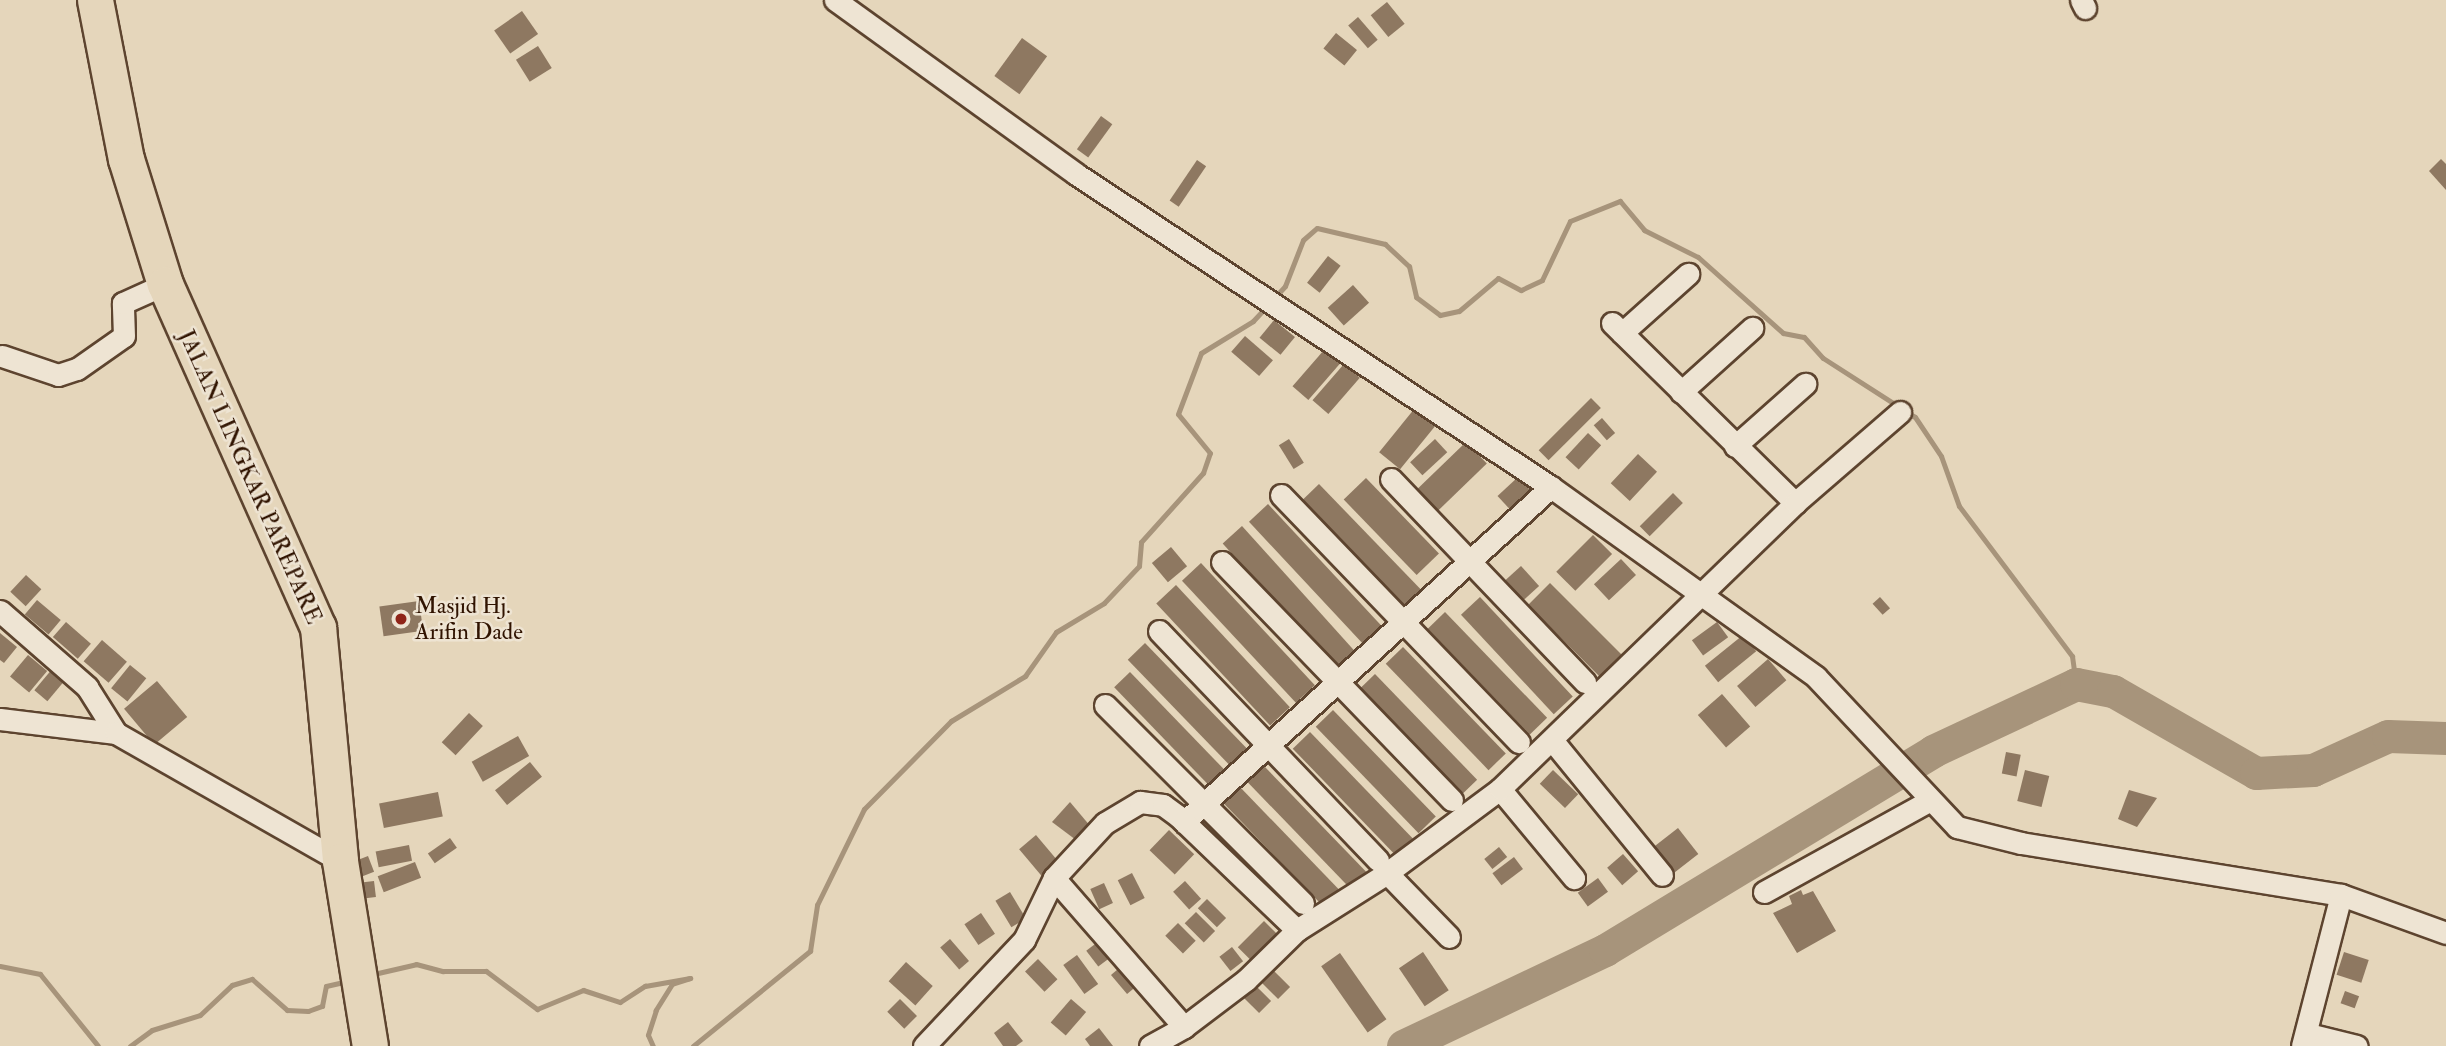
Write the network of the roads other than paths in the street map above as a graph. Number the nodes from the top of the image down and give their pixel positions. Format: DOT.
graph roads {
  1 [pos="95,0"];
  2 [pos="835,0"];
  3 [pos="1688,274"];
  4 [pos="165,284"];
  5 [pos="1752,328"];
  6 [pos="2,356"];
  7 [pos="1805,384"];
  8 [pos="1681,392"];
  9 [pos="1900,412"];
  10 [pos="1735,446"];
  11 [pos="1391,478"];
  12 [pos="1551,487"];
  13 [pos="1281,495"];
  14 [pos="1795,503"];
  15 [pos="1470,561"];
  16 [pos="1222,562"];
  17 [pos="1704,596"];
  18 [pos="0,611"];
  19 [pos="1404,622"];
  20 [pos="1159,631"];
  21 [pos="1338,681"];
  22 [pos="1586,682"];
  23 [pos="1105,705"];
  24 [pos="0,719"];
  25 [pos="116,733"];
  26 [pos="1552,740"];
  27 [pos="1519,742"];
  28 [pos="1268,745"];
  29 [pos="1500,789"];
  30 [pos="1451,800"];
  31 [pos="1929,801"];
  32 [pos="1203,803"];
  33 [pos="1184,822"];
  34 [pos="340,861"];
  35 [pos="1382,867"];
  36 [pos="1662,875"];
  37 [pos="1054,878"];
  38 [pos="1574,878"];
  39 [pos="1764,892"];
  40 [pos="2341,895"];
  41 [pos="1303,903"];
  42 [pos="1297,930"];
  43 [pos="2446,933"];
  44 [pos="1449,937"];
  45 [pos="1184,1027"];
  46 [pos="2305,1040"];
  47 [pos="370,1046"];
  48 [pos="925,1046"];
  49 [pos="1150,1046"];
  50 [pos="2356,1046"];
  1 -- 4 [label="highway, JALAN LINGKAR PAREPARE"];
  2 -- 12 [label="street"];
  3 -- 8 [label="street"];
  4 -- 6 [label="street"];
  4 -- 34 [label="highway, JALAN LINGKAR PAREPARE"];
  5 -- 8 [label="street"];
  7 -- 10 [label="street"];
  8 -- 10 [label="street"];
  9 -- 14 [label="street"];
  10 -- 14 [label="street"];
  11 -- 15 [label="street"];
  12 -- 15 [label="street"];
  12 -- 17 [label="street"];
  13 -- 19 [label="street"];
  14 -- 17 [label="street"];
  15 -- 19 [label="street"];
  15 -- 22 [label="street"];
  16 -- 21 [label="street"];
  17 -- 26 [label="street"];
  17 -- 31 [label="street"];
  18 -- 25 [label="street"];
  19 -- 21 [label="street"];
  19 -- 27 [label="street"];
  20 -- 28 [label="street"];
  21 -- 28 [label="street"];
  21 -- 30 [label="street"];
  23 -- 32 [label="street"];
  24 -- 25 [label="street"];
  25 -- 34 [label="street"];
  26 -- 29 [label="street"];
  26 -- 36 [label="street"];
  28 -- 32 [label="street"];
  28 -- 35 [label="street"];
  29 -- 35 [label="street"];
  29 -- 38 [label="street"];
  31 -- 39 [label="street"];
  31 -- 40 [label="street"];
  32 -- 33 [label="street"];
  32 -- 41 [label="street"];
  33 -- 37 [label="street"];
  33 -- 42 [label="street"];
  34 -- 47 [label="highway, JALAN LINGKAR PAREPARE"];
  35 -- 42 [label="street"];
  35 -- 44 [label="street"];
  37 -- 45 [label="street"];
  37 -- 48 [label="street"];
  40 -- 43 [label="street"];
  40 -- 46 [label="street"];
  42 -- 45 [label="street"];
  45 -- 49 [label="street"];
  46 -- 50 [label="street"];
}
